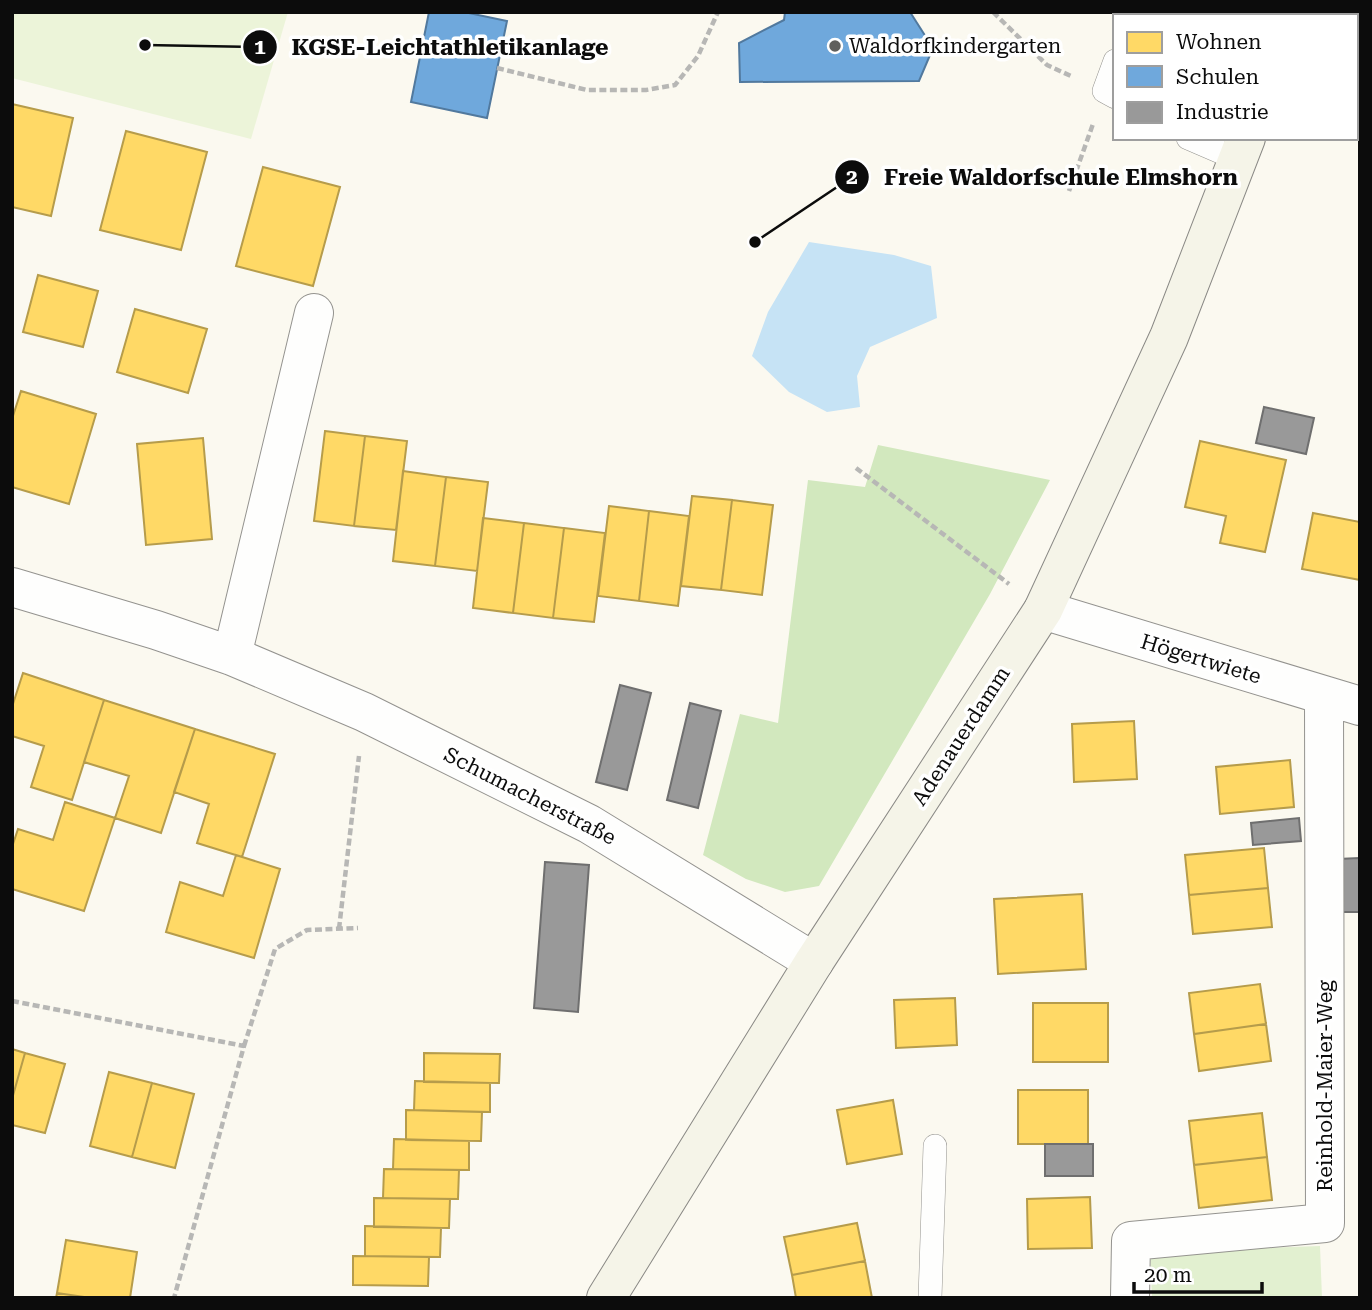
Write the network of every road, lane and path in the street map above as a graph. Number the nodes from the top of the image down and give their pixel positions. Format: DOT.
graph roads {
  1 [pos="718,12"];
  2 [pos="993,12"];
  3 [pos="497,68"];
  4 [pos="1113,72"];
  5 [pos="1109,94"];
  6 [pos="1198,140"];
  7 [pos="1243,149"];
  8 [pos="1069,191"];
  9 [pos="314,313"];
  10 [pos="856,468"];
  11 [pos="12,587"];
  12 [pos="1043,610"];
  13 [pos="232,656"];
  14 [pos="1324,696"];
  15 [pos="1360,706"];
  16 [pos="364,712"];
  17 [pos="358,928"];
  18 [pos="339,929"];
  19 [pos="814,961"];
  20 [pos="12,1001"];
  21 [pos="244,1046"];
  22 [pos="935,1146"];
  23 [pos="174,1298"];
  24 [pos="606,1298"];
  25 [pos="930,1298"];
  26 [pos="1130,1298"];
  1 -- 3 [label="path"];
  2 -- 5 [label="path"];
  4 -- 5 [label="lane"];
  5 -- 8 [label="path"];
  6 -- 7 [label="lane"];
  7 -- 12 [label="street, Adenauerdamm"];
  9 -- 13 [label="street"];
  10 -- 12 [label="path"];
  11 -- 13 [label="street, Schumacherstraße"];
  12 -- 14 [label="street, Högertwiete"];
  12 -- 19 [label="street, Adenauerdamm"];
  13 -- 16 [label="street, Schumacherstraße"];
  14 -- 15 [label="street, Högertwiete"];
  14 -- 26 [label="street, Reinhold-Maier-Weg"];
  16 -- 18 [label="path"];
  16 -- 19 [label="street, Schumacherstraße"];
  17 -- 18 [label="path"];
  18 -- 21 [label="path"];
  19 -- 24 [label="street, Adenauerdamm"];
  20 -- 21 [label="path"];
  21 -- 23 [label="path"];
  22 -- 25 [label="lane"];
}
